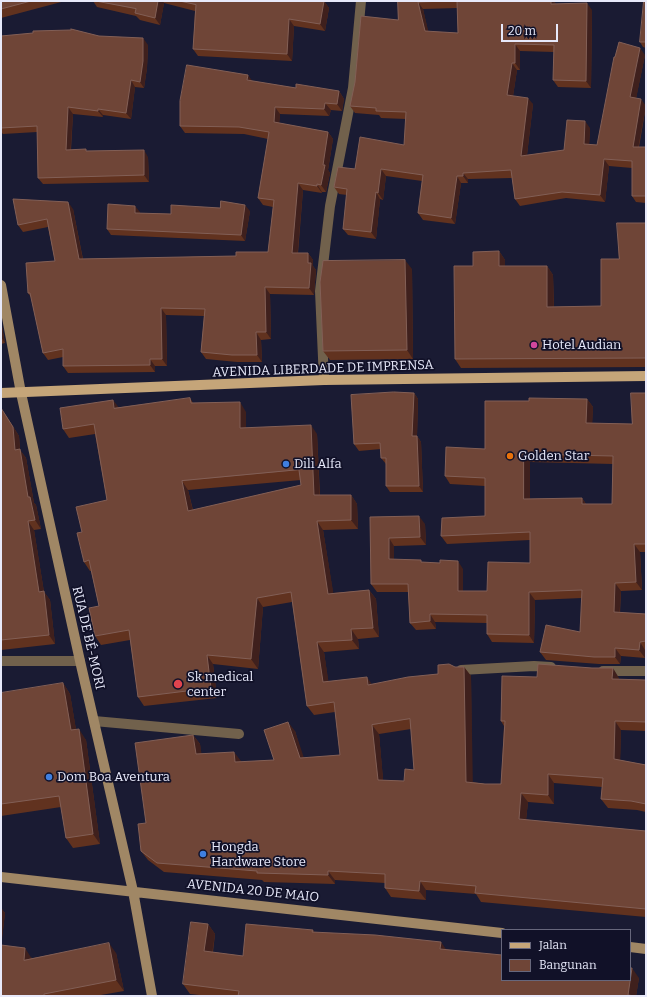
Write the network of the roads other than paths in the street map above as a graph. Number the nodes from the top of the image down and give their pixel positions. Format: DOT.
graph roads {
  1 [pos="361,1"];
  2 [pos="1,285"];
  3 [pos="646,376"];
  4 [pos="324,380"];
  5 [pos="1,393"];
  6 [pos="21,394"];
  7 [pos="1,660"];
  8 [pos="80,661"];
  9 [pos="563,668"];
  10 [pos="461,670"];
  11 [pos="592,670"];
  12 [pos="646,671"];
  13 [pos="94,721"];
  14 [pos="239,734"];
  15 [pos="1,877"];
  16 [pos="133,891"];
  17 [pos="501,933"];
  18 [pos="631,947"];
  19 [pos="646,949"];
  20 [pos="152,996"];
  1 -- 4 [label="street"];
  2 -- 6 [label="main road, RUA DE BÉ-MORI"];
  3 -- 4 [label="main road, AVENIDA LIBERDADE DE IMPRENSA"];
  4 -- 6 [label="main road, AVENIDA LIBERDADE DE IMPRENSA"];
  5 -- 6 [label="main road, AVENIDA LIBERDADE DE IMPRENSA"];
  6 -- 8 [label="main road, RUA DE BÉ-MORI"];
  7 -- 8 [label="street"];
  8 -- 13 [label="main road, RUA DE BÉ-MORI"];
  9 -- 10 [label="street"];
  11 -- 12 [label="street"];
  13 -- 14 [label="street"];
  13 -- 16 [label="main road, RUA DE BÉ-MORI"];
  15 -- 16 [label="main road, AVENIDA 20 DE MAIO"];
  16 -- 17 [label="main road, AVENIDA 20 DE MAIO"];
  16 -- 20 [label="main road, RUA DE BÉ-MORI"];
  18 -- 19 [label="main road"];
}
